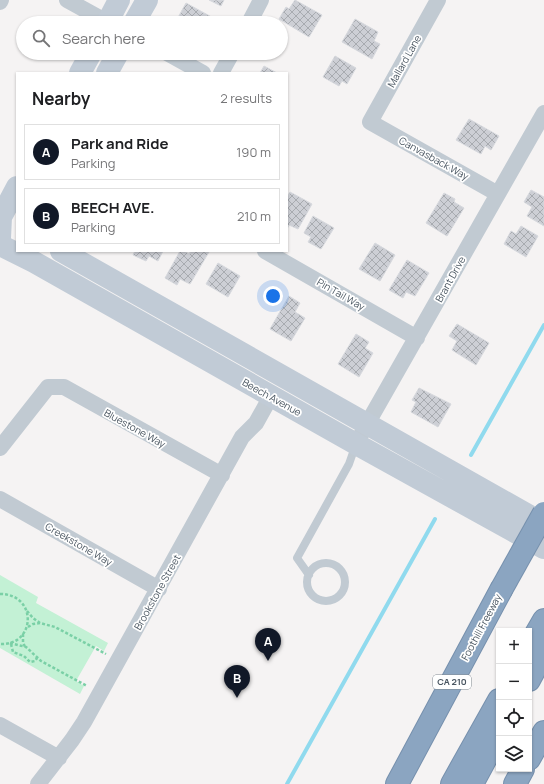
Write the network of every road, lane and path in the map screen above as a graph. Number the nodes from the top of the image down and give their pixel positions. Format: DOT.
graph roads {
  1 [pos="67,0"];
  2 [pos="119,0"];
  3 [pos="147,0"];
  4 [pos="262,0"];
  5 [pos="438,0"];
  6 [pos="96,16"];
  7 [pos="110,16"];
  8 [pos="138,16"];
  9 [pos="253,16"];
  10 [pos="87,60"];
  11 [pos="114,60"];
  12 [pos="180,60"];
  13 [pos="228,60"];
  14 [pos="81,72"];
  15 [pos="108,72"];
  16 [pos="201,72"];
  17 [pos="222,72"];
  18 [pos="544,113"];
  19 [pos="370,122"];
  20 [pos="16,190"];
  21 [pos="498,194"];
  22 [pos="6,220"];
  23 [pos="16,233"];
  24 [pos="0,238"];
  25 [pos="0,244"];
  26 [pos="63,252"];
  27 [pos="267,252"];
  28 [pos="417,338"];
  29 [pos="271,396"];
  30 [pos="368,423"];
  31 [pos="356,444"];
  32 [pos="0,448"];
  33 [pos="222,475"];
  34 [pos="0,499"];
  35 [pos="544,513"];
  36 [pos="544,524"];
  37 [pos="544,548"];
  38 [pos="309,575"];
  39 [pos="159,589"];
  40 [pos="0,594"];
  41 [pos="27,611"];
  42 [pos="544,620"];
  43 [pos="40,623"];
  44 [pos="27,627"];
  45 [pos="23,634"];
  46 [pos="532,641"];
  47 [pos="0,644"];
  48 [pos="11,644"];
  49 [pos="26,648"];
  50 [pos="544,652"];
  51 [pos="106,654"];
  52 [pos="37,658"];
  53 [pos="532,674"];
  54 [pos="87,686"];
  55 [pos="496,705"];
  56 [pos="0,725"];
  57 [pos="544,732"];
  58 [pos="498,736"];
  59 [pos="532,754"];
  60 [pos="59,758"];
  61 [pos="522,772"];
  62 [pos="38,784"];
  63 [pos="397,784"];
  64 [pos="452,784"];
  65 [pos="472,784"];
  66 [pos="515,784"];
  1 -- 6 [label="street"];
  2 -- 7 [label="main road"];
  3 -- 8 [label="main road"];
  4 -- 9 [label="street"];
  5 -- 19 [label="street, Mallard Lane"];
  10 -- 14 [label="main road"];
  11 -- 15 [label="main road"];
  12 -- 16 [label="street"];
  13 -- 17 [label="street"];
  18 -- 21 [label="street, Brant Drive"];
  19 -- 21 [label="street, Canvasback Way"];
  20 -- 22 [label="main road"];
  21 -- 28 [label="street, Brant Drive"];
  22 -- 24 [label="main road"];
  23 -- 25 [label="main road"];
  25 -- 29 [label="main road, Beech Avenue"];
  26 -- 30 [label="main road"];
  27 -- 28 [label="street, Pin Tail Way"];
  28 -- 30 [label="street, Brant Drive"];
  29 -- 31 [label="main road, Beech Avenue"];
  29 -- 33 [label="street, Brookstone Street"];
  30 -- 31 [label="street, Brant Drive"];
  30 -- 36 [label="main road"];
  31 -- 37 [label="main road, Beech Avenue"];
  31 -- 38 [label="lane"];
  32 -- 33 [label="street, Bluestone Way"];
  33 -- 39 [label="street, Brookstone Street"];
  34 -- 39 [label="street, Creekstone Way"];
  35 -- 63 [label="highway, Foothill Freeway / CA 210, bridge"];
  38 -- 38 [label="lane"];
  39 -- 60 [label="street, Brookstone Street"];
  40 -- 41 [label="path"];
  41 -- 43 [label="path"];
  41 -- 44 [label="path"];
  42 -- 46 [label="highway"];
  43 -- 44 [label="path"];
  43 -- 51 [label="path"];
  44 -- 45 [label="path"];
  45 -- 48 [label="path"];
  45 -- 49 [label="path"];
  47 -- 48 [label="path"];
  48 -- 49 [label="path"];
  48 -- 52 [label="path"];
  49 -- 52 [label="path"];
  50 -- 53 [label="highway"];
  52 -- 54 [label="path"];
  55 -- 64 [label="highway"];
  56 -- 60 [label="street"];
  57 -- 59 [label="highway"];
  58 -- 65 [label="highway"];
  60 -- 62 [label="street, Brookstone Street"];
  61 -- 66 [label="highway"];
}
